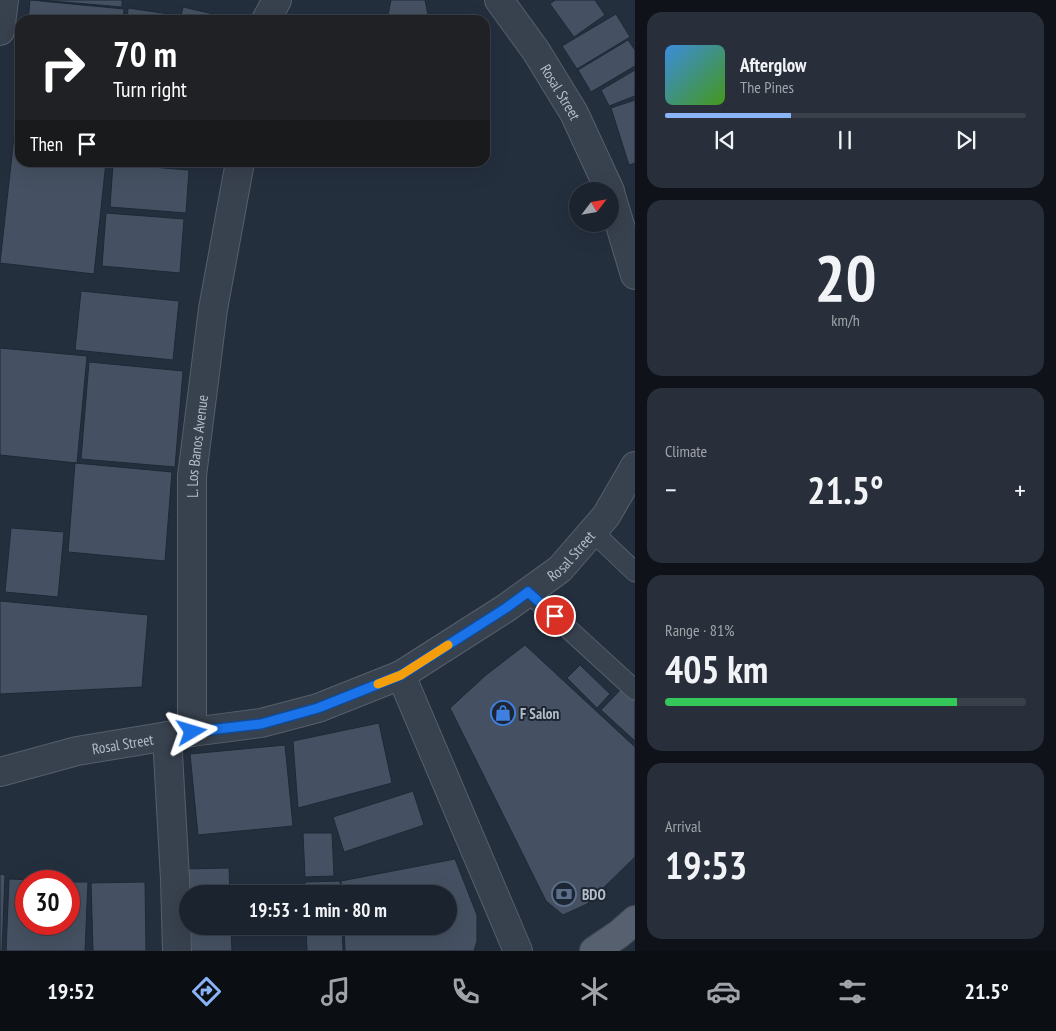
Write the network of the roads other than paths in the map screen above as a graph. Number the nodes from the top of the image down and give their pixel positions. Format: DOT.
graph roads {
  1 [pos="4,0"];
  2 [pos="277,0"];
  3 [pos="498,0"];
  4 [pos="269,15"];
  5 [pos="0,31"];
  6 [pos="239,167"];
  7 [pos="605,182"];
  8 [pos="619,222"];
  9 [pos="635,275"];
  10 [pos="635,466"];
  11 [pos="593,532"];
  12 [pos="635,572"];
  13 [pos="528,592"];
  14 [pos="401,675"];
  15 [pos="635,690"];
  16 [pos="180,734"];
  17 [pos="0,772"];
  18 [pos="635,920"];
  19 [pos="176,951"];
  20 [pos="518,951"];
  21 [pos="594,951"];
  1 -- 5 [label="street"];
  2 -- 4 [label="street"];
  3 -- 7 [label="street, Rosal Street"];
  6 -- 16 [label="street, L. Los Banos Avenue"];
  8 -- 9 [label="street, Rosal Street"];
  10 -- 11 [label="street, Rosal Street"];
  11 -- 12 [label="lane"];
  11 -- 13 [label="street, Rosal Street"];
  13 -- 14 [label="street, Rosal Street"];
  13 -- 15 [label="lane"];
  14 -- 16 [label="street, Rosal Street"];
  14 -- 20 [label="street"];
  16 -- 17 [label="street, Rosal Street"];
  16 -- 19 [label="street, L. Los Banos Avenue"];
  18 -- 21 [label="main road"];
}
